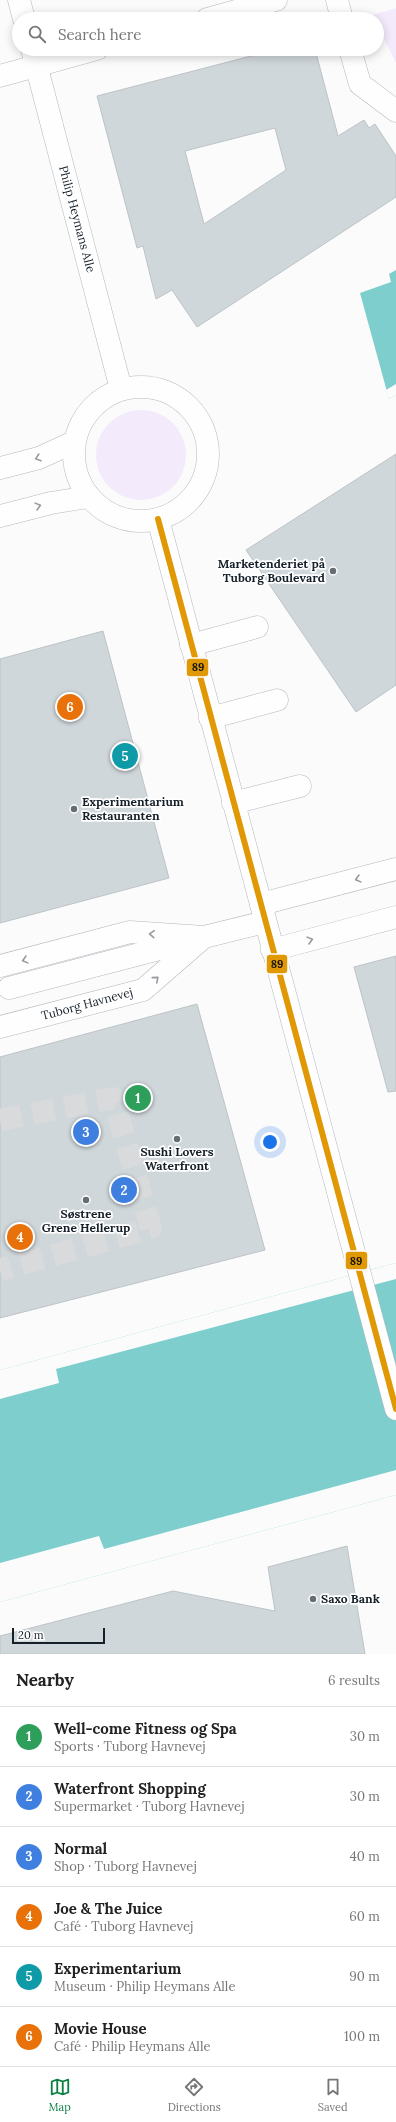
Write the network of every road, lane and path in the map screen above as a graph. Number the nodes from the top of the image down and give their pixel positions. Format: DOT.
graph roads {
  1 [pos="19,0"];
  2 [pos="276,0"];
  3 [pos="337,0"];
  4 [pos="22,12"];
  5 [pos="232,12"];
  6 [pos="340,12"];
  7 [pos="352,56"];
  8 [pos="34,57"];
  9 [pos="0,76"];
  10 [pos="396,111"];
  11 [pos="121,389"];
  12 [pos="74,442"];
  13 [pos="0,468"];
  14 [pos="88,497"];
  15 [pos="0,516"];
  16 [pos="158,520"];
  17 [pos="257,627"];
  18 [pos="191,645"];
  19 [pos="277,700"];
  20 [pos="210,718"];
  21 [pos="300,786"];
  22 [pos="233,803"];
  23 [pos="393,871"];
  24 [pos="263,913"];
  25 [pos="396,917"];
  26 [pos="204,937"];
  27 [pos="272,950"];
  28 [pos="0,966"];
  29 [pos="9,988"];
  30 [pos="0,1027"];
  31 [pos="396,1409"];
  1 -- 4 [label="street"];
  2 -- 5 [label="street"];
  3 -- 6 [label="street"];
  7 -- 10 [label="street"];
  8 -- 9 [label="street"];
  8 -- 11 [label="street, Philip Heymans Alle"];
  11 -- 12 [label="street"];
  11 -- 16 [label="street"];
  12 -- 13 [label="street, one-way"];
  12 -- 14 [label="street"];
  15 -- 14 [label="street, one-way"];
  14 -- 16 [label="street"];
  16 -- 18 [label="street"];
  17 -- 18 [label="street"];
  18 -- 20 [label="street"];
  19 -- 20 [label="street"];
  20 -- 22 [label="street"];
  21 -- 22 [label="street"];
  22 -- 24 [label="street"];
  23 -- 24 [label="street, Tuborg Havnevej, one-way"];
  24 -- 26 [label="street, Tuborg Havnevej"];
  24 -- 27 [label="street"];
  27 -- 25 [label="street, one-way"];
  26 -- 28 [label="street, Tuborg Havnevej, one-way"];
  26 -- 29 [label="street"];
  30 -- 26 [label="street, Tuborg Havnevej, one-way"];
  27 -- 31 [label="street"];
}
